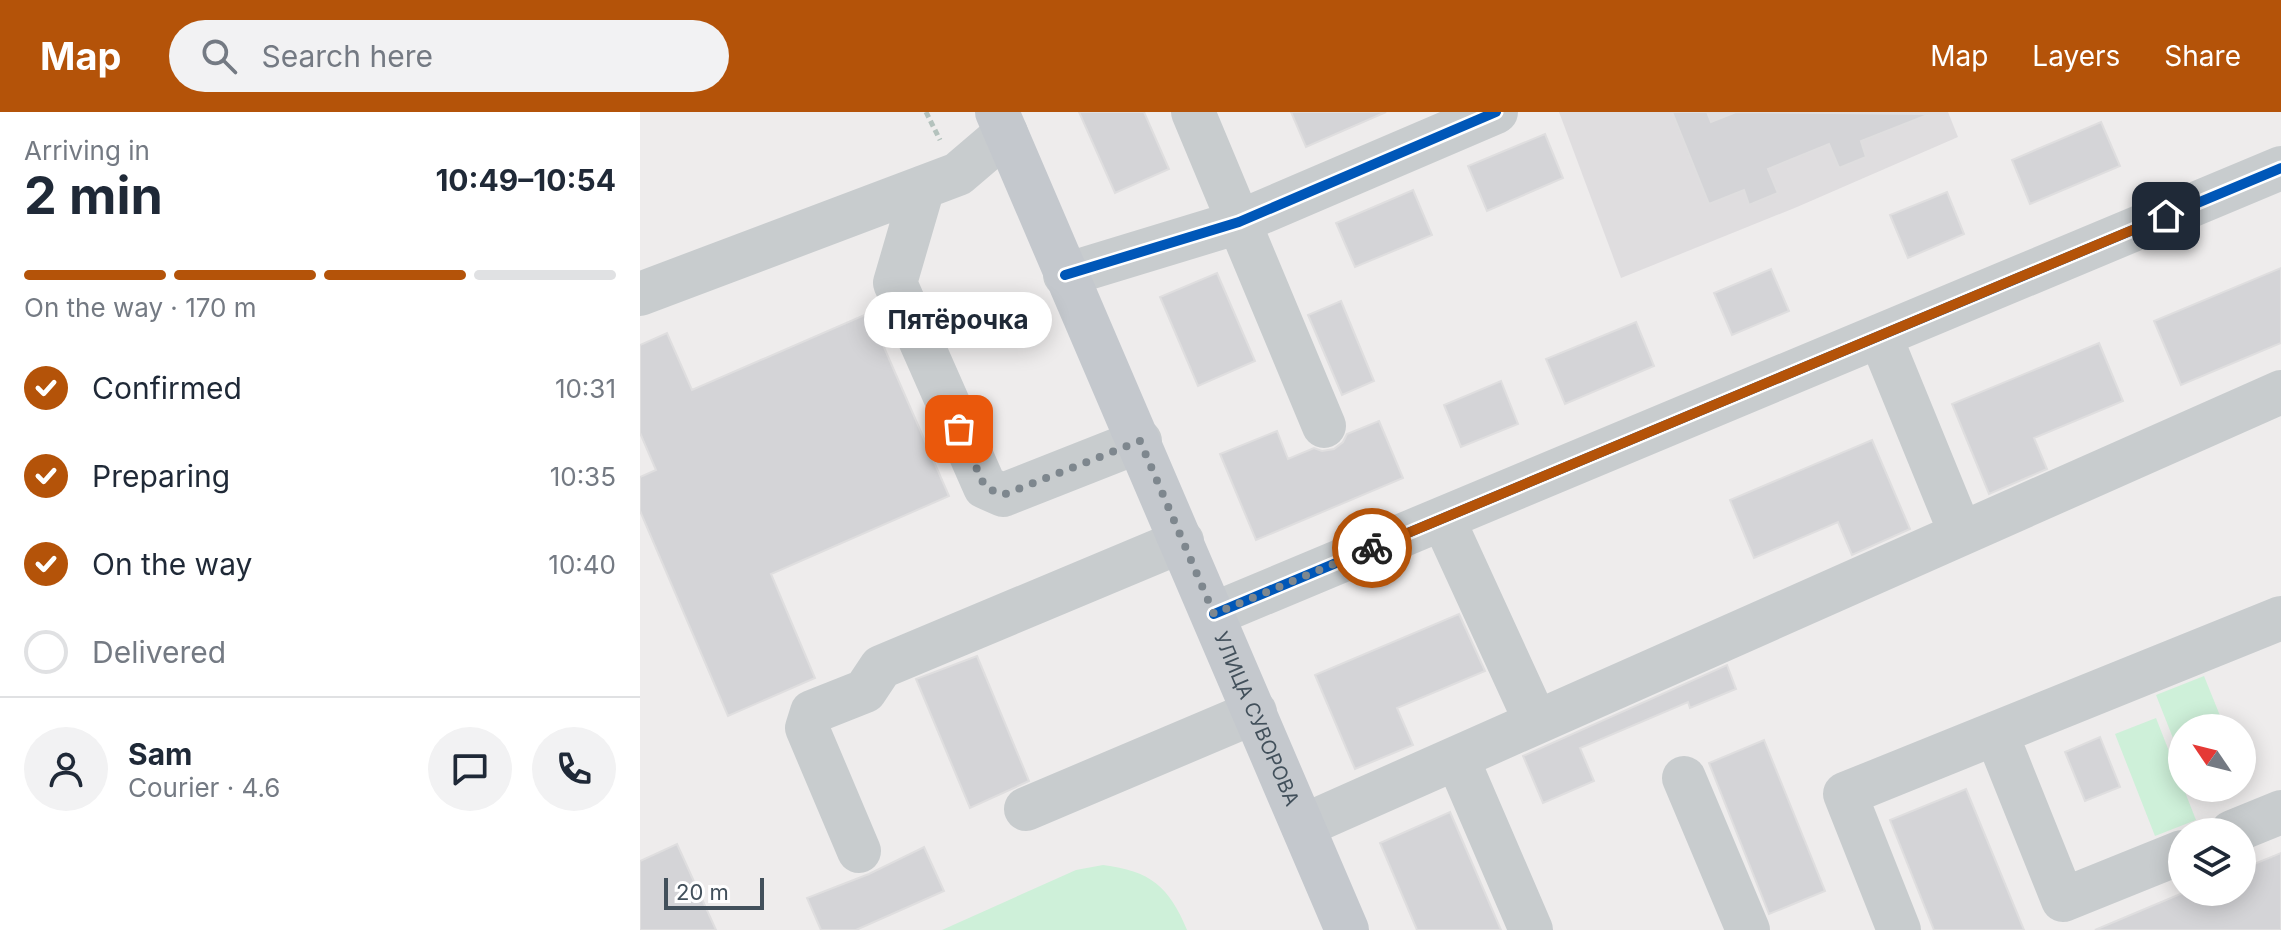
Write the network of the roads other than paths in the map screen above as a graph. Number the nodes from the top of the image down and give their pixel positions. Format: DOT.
graph roads {
  1 [pos="1193,112"];
  2 [pos="1496,112"];
  3 [pos="1002,123"];
  4 [pos="2281,168"];
  5 [pos="923,187"];
  6 [pos="1239,222"];
  7 [pos="1065,275"];
  8 [pos="640,294"];
  9 [pos="1880,336"];
  10 [pos="2281,392"];
  11 [pos="1324,426"];
  12 [pos="1140,441"];
  13 [pos="1443,519"];
  14 [pos="1961,534"];
  15 [pos="1182,541"];
  16 [pos="1214,614"];
  17 [pos="2281,618"];
  18 [pos="1255,712"];
  19 [pos="1536,722"];
  20 [pos="1996,733"];
  21 [pos="1457,758"];
  22 [pos="1684,778"];
  23 [pos="1026,809"];
  24 [pos="2281,812"];
  25 [pos="2256,822"];
  26 [pos="1303,826"];
  27 [pos="859,851"];
  28 [pos="2168,858"];
  29 [pos="1347,930"];
  30 [pos="1531,930"];
  31 [pos="1748,930"];
  32 [pos="1899,930"];
  1 -- 6 [label="street"];
  2 -- 6 [label="street"];
  3 -- 5 [label="street"];
  3 -- 7 [label="main road, УЛИЦА СУВОРОВА"];
  4 -- 9 [label="street"];
  5 -- 8 [label="street"];
  5 -- 12 [label="street"];
  6 -- 7 [label="street"];
  6 -- 11 [label="street"];
  7 -- 12 [label="main road, УЛИЦА СУВОРОВА"];
  9 -- 13 [label="street"];
  9 -- 14 [label="street"];
  10 -- 14 [label="street"];
  12 -- 15 [label="main road, УЛИЦА СУВОРОВА"];
  13 -- 16 [label="street"];
  13 -- 19 [label="street"];
  14 -- 19 [label="street"];
  15 -- 16 [label="main road, УЛИЦА СУВОРОВА"];
  15 -- 27 [label="street"];
  16 -- 18 [label="main road, УЛИЦА СУВОРОВА"];
  17 -- 20 [label="street"];
  18 -- 23 [label="street"];
  18 -- 26 [label="main road, УЛИЦА СУВОРОВА"];
  19 -- 21 [label="street"];
  20 -- 28 [label="street"];
  20 -- 32 [label="street"];
  21 -- 26 [label="street"];
  21 -- 30 [label="street"];
  22 -- 31 [label="street"];
  24 -- 25 [label="street"];
  26 -- 29 [label="main road, УЛИЦА СУВОРОВА"];
}
